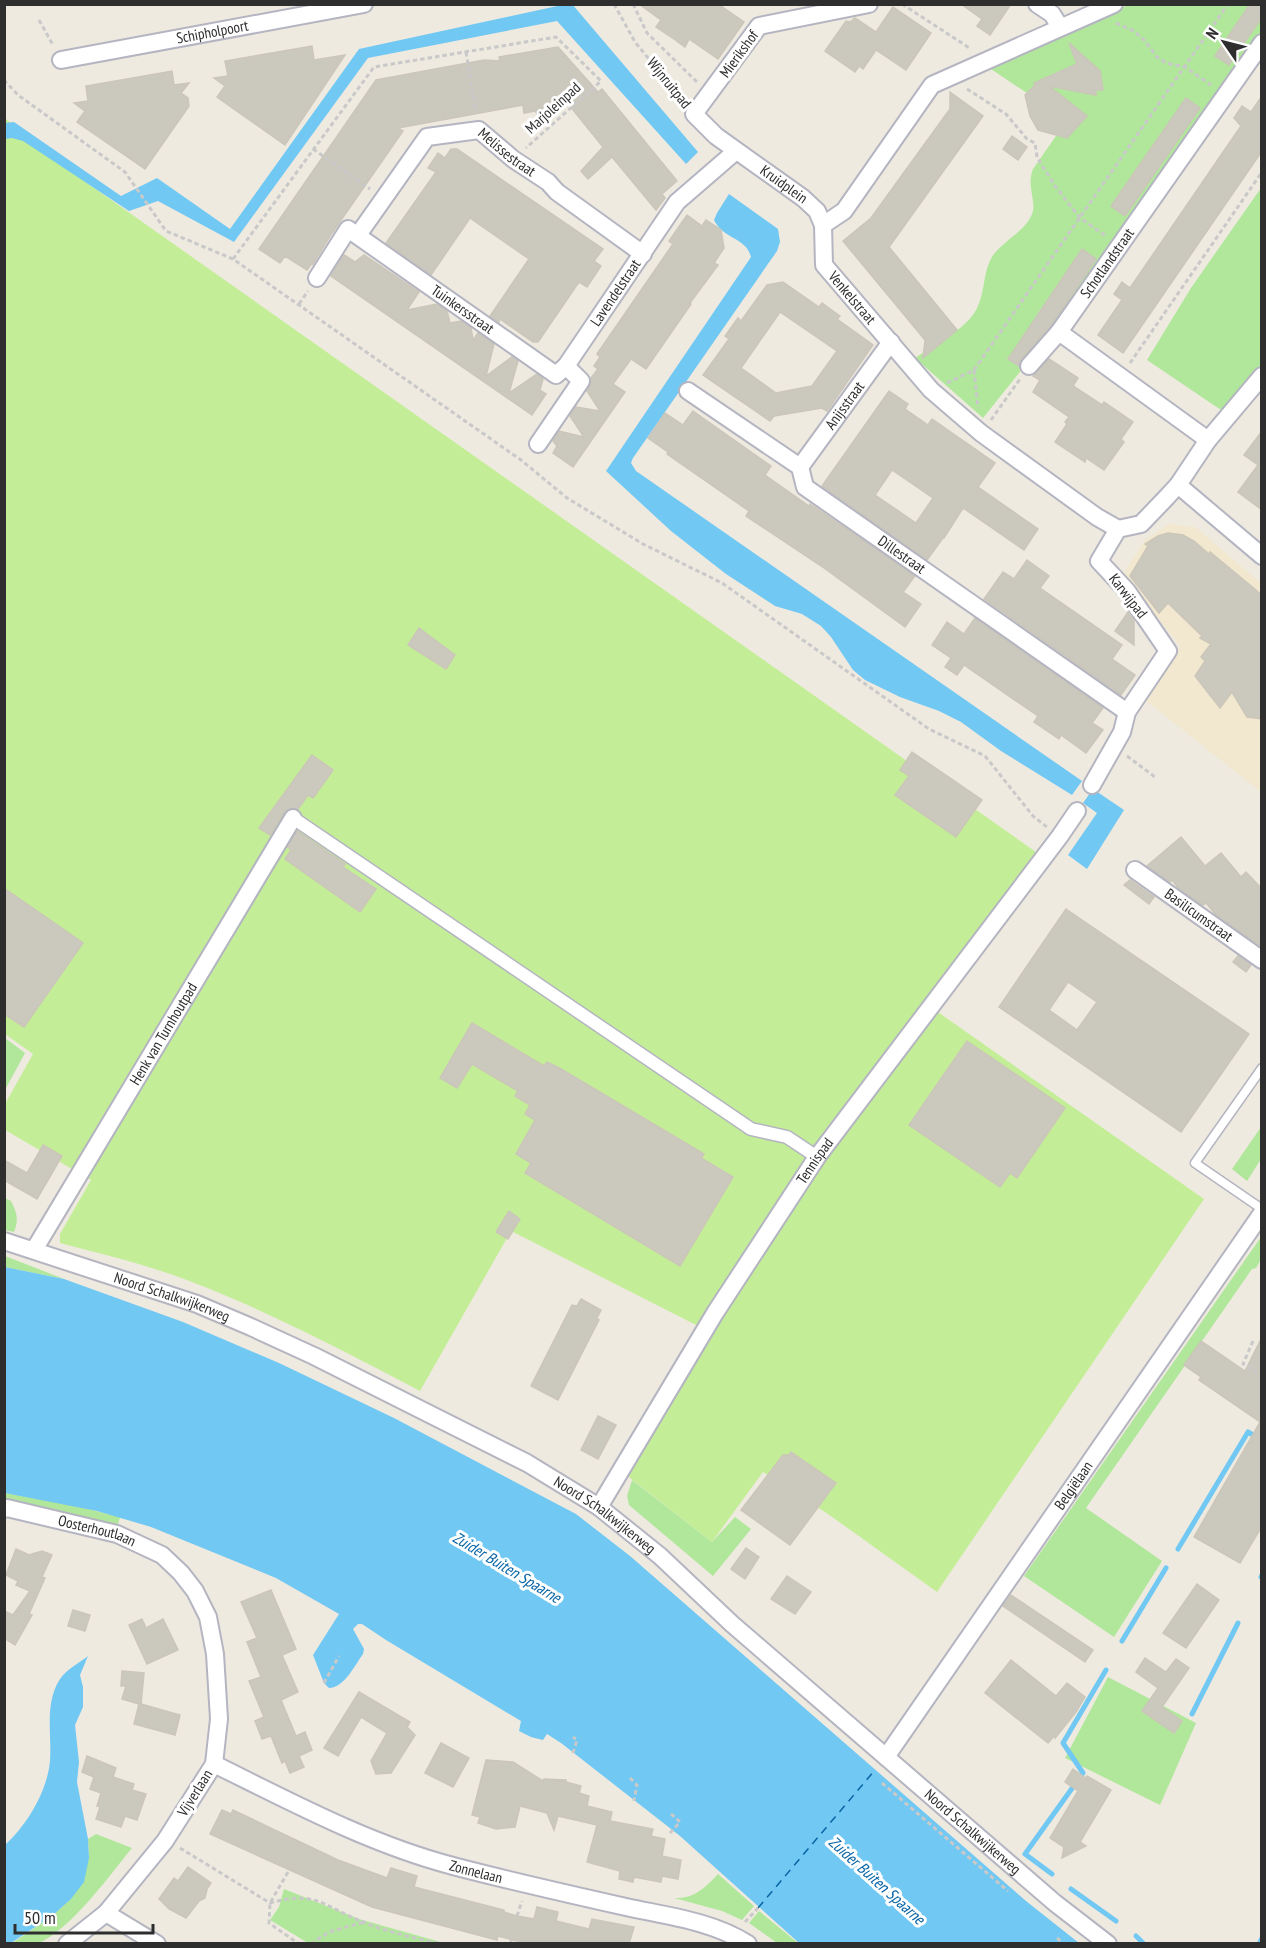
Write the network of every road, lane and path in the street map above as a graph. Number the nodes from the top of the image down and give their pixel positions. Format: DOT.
graph roads {
  1 [pos="364,4"];
  2 [pos="614,4"];
  3 [pos="633,4"];
  4 [pos="870,4"];
  5 [pos="902,4"];
  6 [pos="1037,4"];
  7 [pos="1228,4"];
  8 [pos="1110,6"];
  9 [pos="39,20"];
  10 [pos="1060,27"];
  11 [pos="1262,43"];
  12 [pos="466,52"];
  13 [pos="61,60"];
  14 [pos="989,60"];
  15 [pos="1185,67"];
  16 [pos="950,78"];
  17 [pos="1203,79"];
  18 [pos="710,94"];
  19 [pos="693,114"];
  20 [pos="479,130"];
  21 [pos="313,148"];
  22 [pos="736,151"];
  23 [pos="513,159"];
  24 [pos="1262,172"];
  25 [pos="385,200"];
  26 [pos="1080,218"];
  27 [pos="822,225"];
  28 [pos="1096,229"];
  29 [pos="358,235"];
  30 [pos="643,254"];
  31 [pos="233,259"];
  32 [pos="316,278"];
  33 [pos="1059,332"];
  34 [pos="891,342"];
  35 [pos="566,366"];
  36 [pos="1029,366"];
  37 [pos="974,370"];
  38 [pos="1121,375"];
  39 [pos="1262,376"];
  40 [pos="931,390"];
  41 [pos="687,391"];
  42 [pos="981,434"];
  43 [pos="1208,440"];
  44 [pos="538,444"];
  45 [pos="800,467"];
  46 [pos="1178,485"];
  47 [pos="1118,529"];
  48 [pos="1262,556"];
  49 [pos="1127,712"];
  50 [pos="1113,747"];
  51 [pos="1155,777"];
  52 [pos="1092,785"];
  53 [pos="1077,811"];
  54 [pos="293,818"];
  55 [pos="1135,870"];
  56 [pos="1262,960"];
  57 [pos="1262,1068"];
  58 [pos="817,1157"];
  59 [pos="1259,1209"];
  60 [pos="4,1241"];
  61 [pos="34,1250"];
  62 [pos="1253,1341"];
  63 [pos="1262,1376"];
  64 [pos="599,1506"];
  65 [pos="4,1509"];
  66 [pos="181,1573"];
  67 [pos="339,1656"];
  68 [pos="324,1683"];
  69 [pos="573,1737"];
  70 [pos="573,1753"];
  71 [pos="886,1757"];
  72 [pos="214,1764"];
  73 [pos="630,1778"];
  74 [pos="882,1783"];
  75 [pos="634,1801"];
  76 [pos="670,1813"];
  77 [pos="670,1833"];
  78 [pos="165,1841"];
  79 [pos="288,1872"];
  80 [pos="1008,1891"];
  81 [pos="270,1903"];
  82 [pos="106,1913"];
  83 [pos="364,1922"];
  84 [pos="1057,1938"];
  85 [pos="425,1942"];
  86 [pos="67,1944"];
  87 [pos="157,1944"];
  88 [pos="299,1944"];
  89 [pos="311,1944"];
  90 [pos="440,1944"];
  91 [pos="748,1944"];
  92 [pos="1064,1944"];
  93 [pos="1108,1944"];
  1 -- 13 [label="street, Schipholpoort"];
  2 -- 19 [label="path, Wijnruitpad"];
  3 -- 18 [label="path"];
  4 -- 18 [label="street, Mierikshof"];
  5 -- 14 [label="path"];
  6 -- 10 [label="street"];
  7 -- 15 [label="path"];
  8 -- 10 [label="street"];
  8 -- 15 [label="path"];
  9 -- 13 [label="path"];
  10 -- 14 [label="street"];
  11 -- 33 [label="street, Schotlandstraat"];
  12 -- 20 [label="path"];
  12 -- 21 [label="path, Marjoleinpad"];
  12 -- 23 [label="path, Marjoleinpad"];
  14 -- 16 [label="street"];
  15 -- 17 [label="path"];
  15 -- 26 [label="path"];
  16 -- 26 [label="path"];
  16 -- 27 [label="street"];
  18 -- 19 [label="street, Mierikshof"];
  19 -- 22 [label="street, Wijnruitpad"];
  20 -- 23 [label="street, Melissestraat"];
  20 -- 25 [label="street, Melissestraat"];
  21 -- 25 [label="path"];
  21 -- 31 [label="path, Marjoleinpad"];
  22 -- 27 [label="street, Kruidplein"];
  22 -- 30 [label="street, Lavendelstraat"];
  23 -- 30 [label="street, Melissestraat"];
  24 -- 38 [label="path"];
  25 -- 29 [label="street, Melissestraat"];
  26 -- 28 [label="path"];
  26 -- 37 [label="path"];
  27 -- 34 [label="street, Venkelstraat"];
  29 -- 32 [label="street, Melissestraat"];
  29 -- 35 [label="street, Tuinkersstraat"];
  30 -- 35 [label="street, Lavendelstraat"];
  33 -- 36 [label="street, Schotlandstraat"];
  33 -- 38 [label="street"];
  34 -- 40 [label="street, Venkelstraat"];
  34 -- 45 [label="street, Anijsstraat"];
  35 -- 44 [label="street"];
  36 -- 42 [label="path"];
  37 -- 40 [label="path"];
  37 -- 42 [label="path"];
  38 -- 43 [label="street"];
  39 -- 43 [label="street"];
  40 -- 42 [label="street, Venkelstraat"];
  41 -- 45 [label="street, Dillestraat"];
  42 -- 47 [label="street, Venkelstraat"];
  43 -- 46 [label="street"];
  45 -- 49 [label="street, Dillestraat"];
  46 -- 47 [label="street"];
  46 -- 48 [label="street"];
  47 -- 49 [label="street, Karwijpad"];
  49 -- 50 [label="street"];
  50 -- 51 [label="path"];
  50 -- 52 [label="street"];
  53 -- 58 [label="street, Tennispad"];
  54 -- 58 [label="street"];
  54 -- 61 [label="street, Henk van Turnhoutpad"];
  55 -- 56 [label="street, Basilicumstraat"];
  57 -- 59 [label="lane, Belgiëlaan"];
  58 -- 64 [label="street, Tennispad"];
  59 -- 71 [label="street, Belgiëlaan"];
  60 -- 61 [label="street, Noord Schalkwijkerweg"];
  61 -- 64 [label="street, Noord Schalkwijkerweg"];
  62 -- 63 [label="path"];
  64 -- 71 [label="street, Noord Schalkwijkerweg"];
  65 -- 66 [label="street, Oosterhoutlaan"];
  66 -- 72 [label="street, Vijverlaan"];
  67 -- 68 [label="path"];
  69 -- 70 [label="path"];
  71 -- 93 [label="street, Noord Schalkwijkerweg"];
  72 -- 78 [label="street, Vijverlaan"];
  72 -- 91 [label="street, Zonnelaan"];
  73 -- 75 [label="path"];
  74 -- 80 [label="path"];
  76 -- 77 [label="path"];
  78 -- 81 [label="path"];
  78 -- 82 [label="street, Vijverlaan"];
  79 -- 81 [label="path"];
  81 -- 83 [label="path"];
  81 -- 88 [label="path"];
  82 -- 86 [label="street, Vijverlaan"];
  82 -- 87 [label="street"];
  83 -- 85 [label="path"];
  83 -- 89 [label="path"];
  84 -- 92 [label="path"];
  85 -- 90 [label="path"];
}
